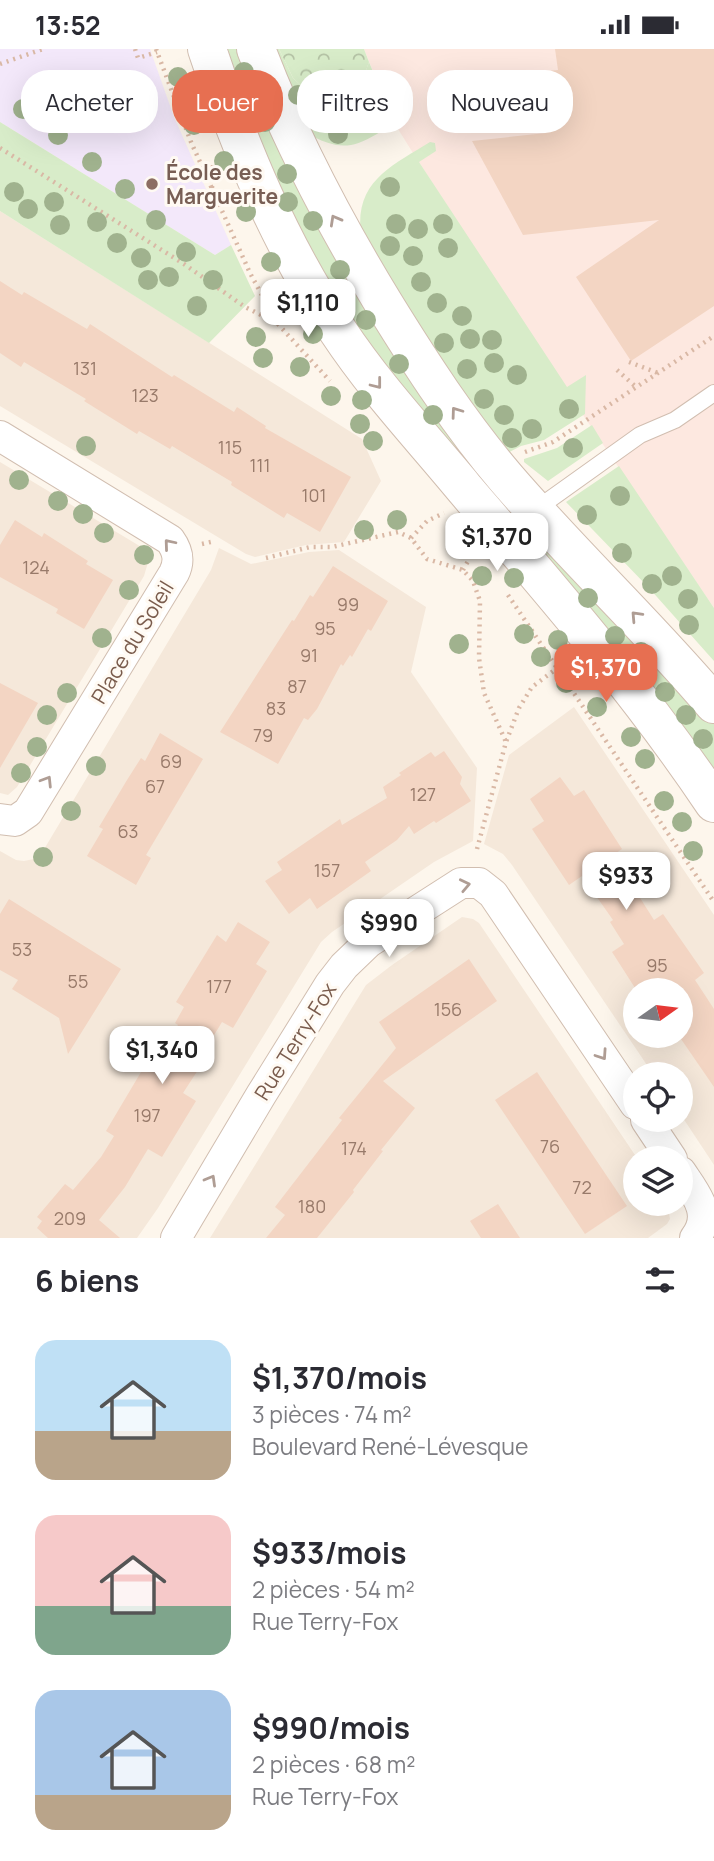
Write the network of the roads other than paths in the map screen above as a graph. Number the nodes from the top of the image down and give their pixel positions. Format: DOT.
graph roads {
  1 [pos="206,49"];
  2 [pos="256,49"];
  3 [pos="714,393"];
  4 [pos="0,436"];
  5 [pos="534,510"];
  6 [pos="714,704"];
  7 [pos="714,803"];
  8 [pos="0,819"];
  9 [pos="623,1086"];
  10 [pos="693,1190"];
  11 [pos="176,1238"];
  12 [pos="695,1238"];
  1 -- 7 [label="street, one-way"];
  5 -- 2 [label="street, one-way"];
  3 -- 5 [label="lane"];
  8 -- 4 [label="street, Place du Soleil, one-way"];
  6 -- 5 [label="street, one-way"];
  11 -- 9 [label="street, Rue Terry-Fox, one-way"];
  10 -- 12 [label="street"];
}
